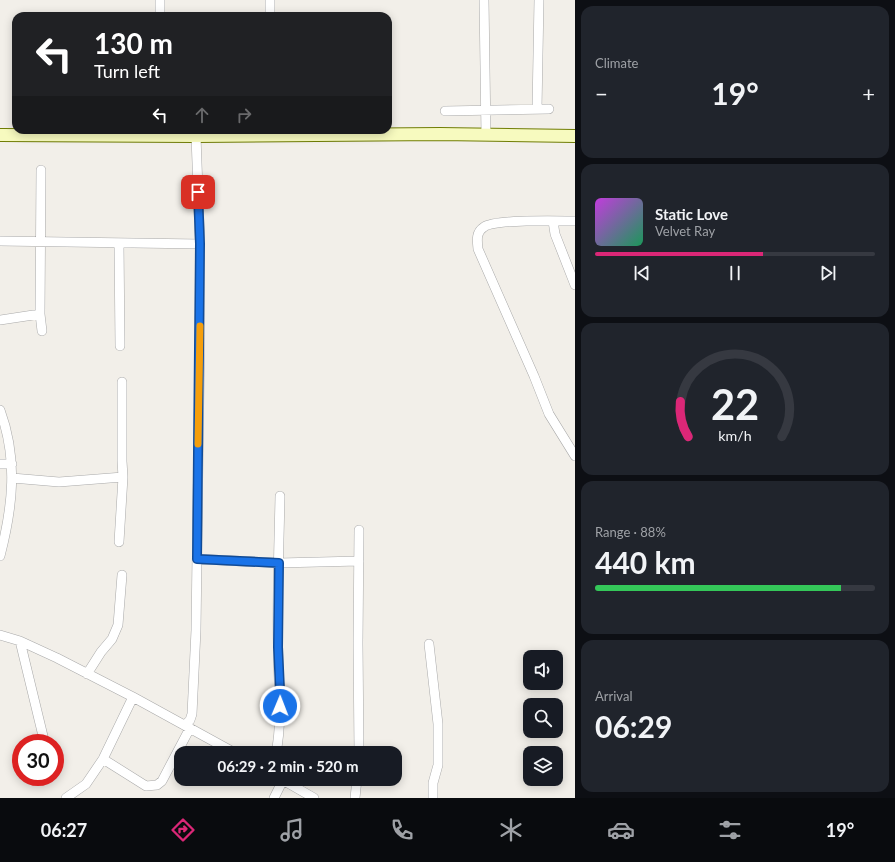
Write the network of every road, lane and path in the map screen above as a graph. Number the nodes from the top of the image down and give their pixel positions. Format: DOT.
graph roads {
  1 [pos="160,0"];
  2 [pos="270,0"];
  3 [pos="484,0"];
  4 [pos="539,0"];
  5 [pos="160,12"];
  6 [pos="270,12"];
  7 [pos="537,109"];
  8 [pos="548,109"];
  9 [pos="445,111"];
  10 [pos="486,111"];
  11 [pos="79,134"];
  12 [pos="171,134"];
  13 [pos="245,134"];
  14 [pos="378,134"];
  15 [pos="0,135"];
  16 [pos="486,135"];
  17 [pos="196,136"];
  18 [pos="575,136"];
  19 [pos="41,170"];
  20 [pos="553,221"];
  21 [pos="575,221"];
  22 [pos="0,240"];
  23 [pos="40,241"];
  24 [pos="119,243"];
  25 [pos="200,244"];
  26 [pos="575,285"];
  27 [pos="40,314"];
  28 [pos="0,320"];
  29 [pos="42,331"];
  30 [pos="120,346"];
  31 [pos="122,382"];
  32 [pos="0,410"];
  33 [pos="564,439"];
  34 [pos="575,441"];
  35 [pos="575,456"];
  36 [pos="0,464"];
  37 [pos="12,464"];
  38 [pos="123,477"];
  39 [pos="12,478"];
  40 [pos="280,496"];
  41 [pos="359,530"];
  42 [pos="119,542"];
  43 [pos="2,544"];
  44 [pos="0,556"];
  45 [pos="197,559"];
  46 [pos="359,561"];
  47 [pos="279,563"];
  48 [pos="122,575"];
  49 [pos="0,635"];
  50 [pos="20,641"];
  51 [pos="429,644"];
  52 [pos="87,674"];
  53 [pos="133,697"];
  54 [pos="187,727"];
  55 [pos="43,734"];
  56 [pos="222,746"];
  57 [pos="277,746"];
  58 [pos="359,746"];
  59 [pos="103,759"];
  60 [pos="279,786"];
  61 [pos="293,786"];
  62 [pos="356,786"];
  63 [pos="66,798"];
  64 [pos="274,798"];
  65 [pos="314,798"];
  66 [pos="355,798"];
  67 [pos="433,798"];
  1 -- 5 [label="street"];
  2 -- 6 [label="street"];
  3 -- 10 [label="street"];
  4 -- 7 [label="street"];
  7 -- 8 [label="street"];
  7 -- 10 [label="street"];
  9 -- 10 [label="street"];
  10 -- 16 [label="street"];
  11 -- 15 [label="street"];
  12 -- 17 [label="street"];
  13 -- 17 [label="street"];
  14 -- 16 [label="street"];
  16 -- 18 [label="street"];
  17 -- 25 [label="street"];
  19 -- 23 [label="street"];
  20 -- 21 [label="street"];
  20 -- 26 [label="street"];
  20 -- 33 [label="street"];
  22 -- 23 [label="street"];
  23 -- 24 [label="street"];
  23 -- 27 [label="street"];
  24 -- 25 [label="street"];
  24 -- 30 [label="street"];
  25 -- 45 [label="street"];
  27 -- 28 [label="street"];
  27 -- 29 [label="street"];
  31 -- 38 [label="street"];
  32 -- 37 [label="street"];
  33 -- 34 [label="street"];
  33 -- 35 [label="street"];
  36 -- 37 [label="street"];
  37 -- 39 [label="street"];
  38 -- 39 [label="street"];
  38 -- 42 [label="street"];
  39 -- 43 [label="street"];
  40 -- 47 [label="street"];
  41 -- 46 [label="street"];
  43 -- 44 [label="street"];
  45 -- 47 [label="street"];
  45 -- 54 [label="street"];
  46 -- 47 [label="street"];
  46 -- 58 [label="street"];
  47 -- 57 [label="street"];
  48 -- 52 [label="street"];
  49 -- 50 [label="street"];
  50 -- 52 [label="street"];
  50 -- 55 [label="street"];
  51 -- 67 [label="street"];
  52 -- 53 [label="street"];
  53 -- 54 [label="street"];
  53 -- 59 [label="street"];
  54 -- 56 [label="street"];
  54 -- 59 [label="street"];
  59 -- 63 [label="street"];
  60 -- 64 [label="street"];
  61 -- 65 [label="street"];
  62 -- 66 [label="street"];
}
